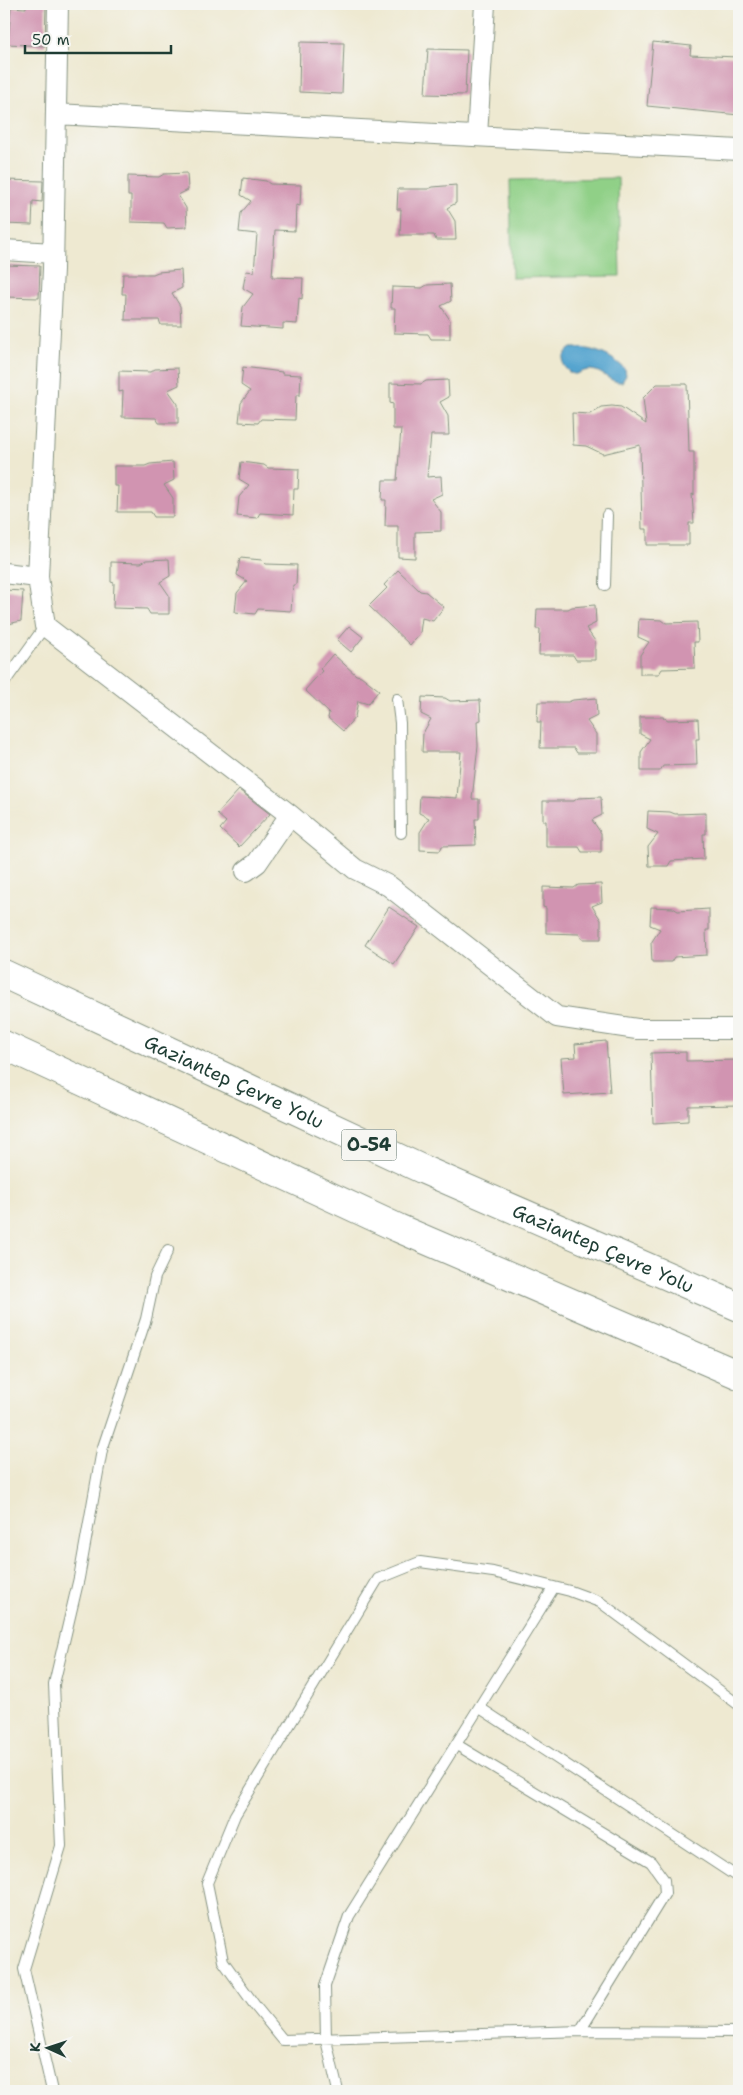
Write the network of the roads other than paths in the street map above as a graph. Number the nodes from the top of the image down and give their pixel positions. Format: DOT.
graph roads {
  1 [pos="58,4"];
  2 [pos="485,4"];
  3 [pos="56,114"];
  4 [pos="477,136"];
  5 [pos="739,150"];
  6 [pos="4,250"];
  7 [pos="53,253"];
  8 [pos="607,515"];
  9 [pos="4,573"];
  10 [pos="38,577"];
  11 [pos="605,585"];
  12 [pos="45,626"];
  13 [pos="4,683"];
  14 [pos="397,699"];
  15 [pos="290,815"];
  16 [pos="401,833"];
  17 [pos="246,871"];
  18 [pos="4,974"];
  19 [pos="739,1029"];
  20 [pos="4,1045"];
  21 [pos="168,1250"];
  22 [pos="739,1307"];
  23 [pos="739,1375"];
  24 [pos="554,1587"];
  25 [pos="739,1705"];
  26 [pos="480,1708"];
  27 [pos="456,1745"];
  28 [pos="739,1878"];
  29 [pos="580,2031"];
  30 [pos="739,2032"];
  31 [pos="326,2040"];
  32 [pos="52,2091"];
  33 [pos="338,2091"];
  1 -- 3 [label="street"];
  2 -- 4 [label="street"];
  3 -- 4 [label="street"];
  3 -- 7 [label="street"];
  4 -- 5 [label="street"];
  6 -- 7 [label="street"];
  7 -- 10 [label="street"];
  8 -- 11 [label="lane"];
  9 -- 10 [label="street"];
  10 -- 12 [label="street"];
  12 -- 13 [label="lane"];
  12 -- 15 [label="street"];
  14 -- 16 [label="lane"];
  15 -- 17 [label="street"];
  15 -- 19 [label="street"];
  18 -- 22 [label="highway, Gaziantep Çevre Yolu / O-54"];
  20 -- 23 [label="highway"];
  21 -- 32 [label="lane"];
  24 -- 25 [label="lane"];
  24 -- 26 [label="lane"];
  24 -- 31 [label="lane"];
  26 -- 27 [label="lane"];
  26 -- 28 [label="lane"];
  27 -- 29 [label="lane"];
  27 -- 31 [label="lane"];
  29 -- 30 [label="lane"];
  29 -- 31 [label="lane"];
  31 -- 33 [label="lane"];
}
